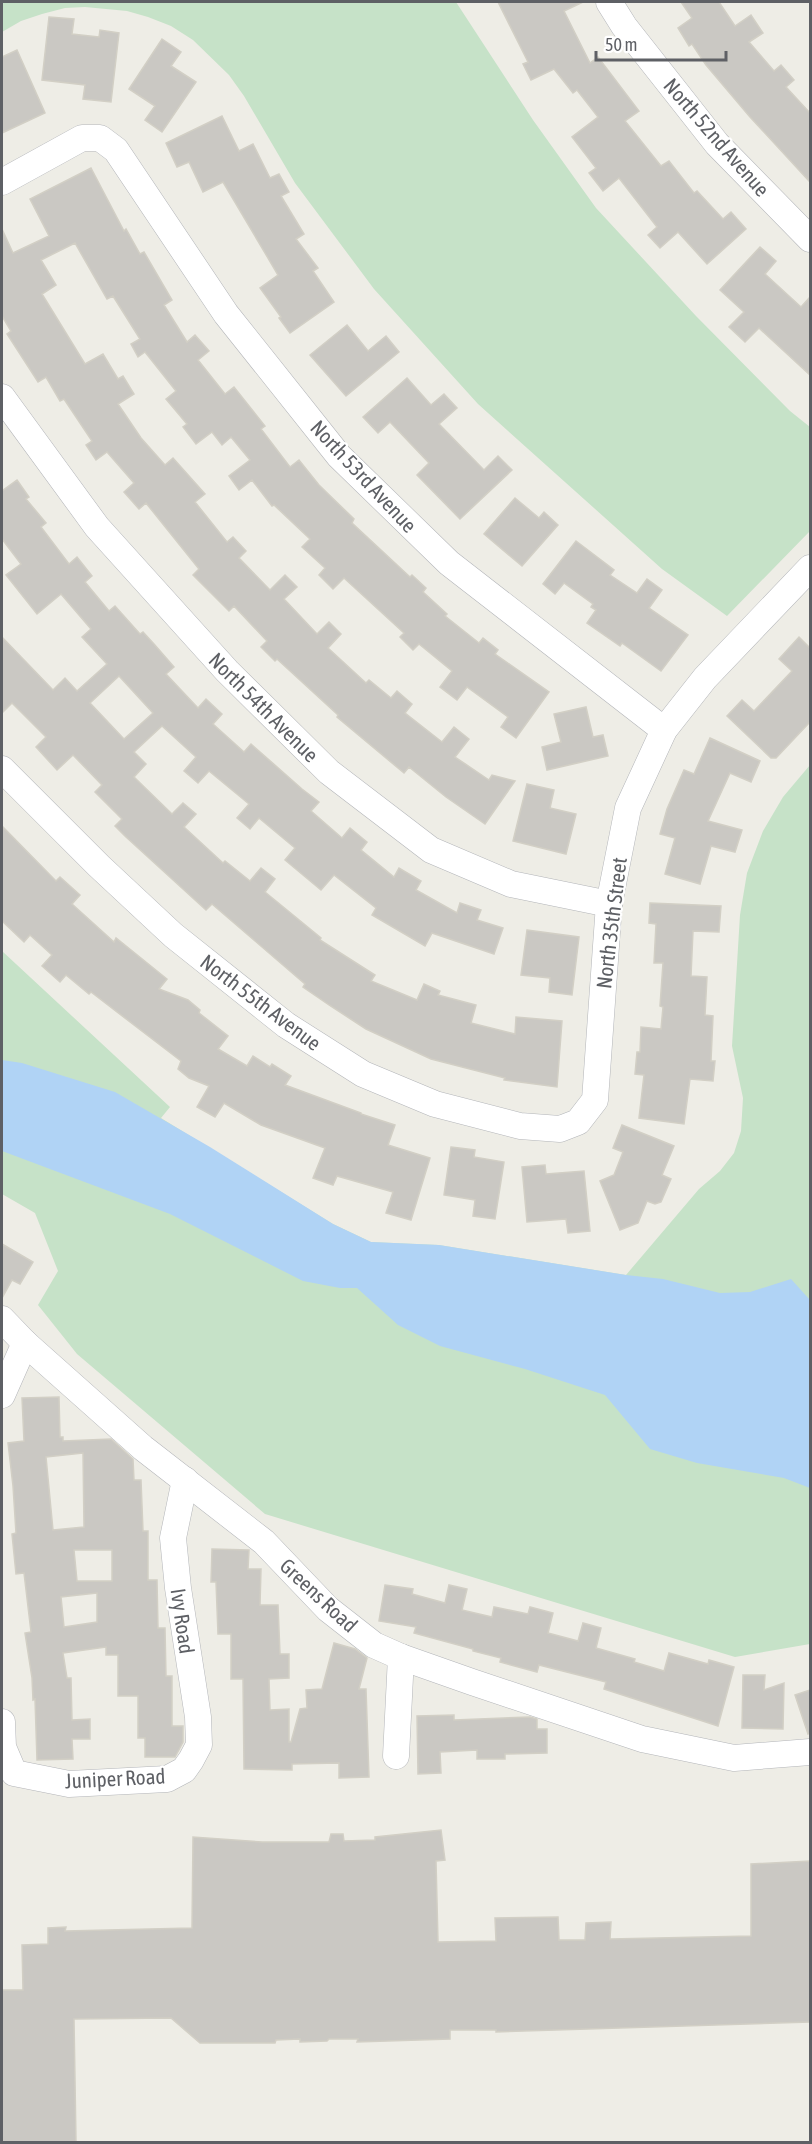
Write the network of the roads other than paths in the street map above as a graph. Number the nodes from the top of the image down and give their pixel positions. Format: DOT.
graph roads {
  1 [pos="609,2"];
  2 [pos="2,182"];
  3 [pos="810,239"];
  4 [pos="2,397"];
  5 [pos="810,568"];
  6 [pos="664,730"];
  7 [pos="2,769"];
  8 [pos="609,903"];
  9 [pos="578,1122"];
  10 [pos="2,1319"];
  11 [pos="25,1343"];
  12 [pos="2,1395"];
  13 [pos="185,1480"];
  14 [pos="401,1657"];
  15 [pos="2,1722"];
  16 [pos="810,1752"];
  17 [pos="396,1756"];
  18 [pos="191,1760"];
  1 -- 3 [label="street, North 52nd Avenue"];
  2 -- 6 [label="street, North 53rd Avenue"];
  4 -- 8 [label="street, North 54th Avenue"];
  5 -- 6 [label="street, North 35th Street"];
  6 -- 8 [label="street, North 35th Street"];
  7 -- 9 [label="street, North 55th Avenue"];
  8 -- 9 [label="street, North 35th Street"];
  10 -- 11 [label="street, Greens Road"];
  11 -- 12 [label="street"];
  11 -- 13 [label="street, Greens Road"];
  13 -- 14 [label="street, Greens Road"];
  13 -- 18 [label="street, Ivy Road"];
  14 -- 16 [label="street, Greens Road"];
  14 -- 17 [label="street"];
  15 -- 18 [label="street, Juniper Road"];
}
